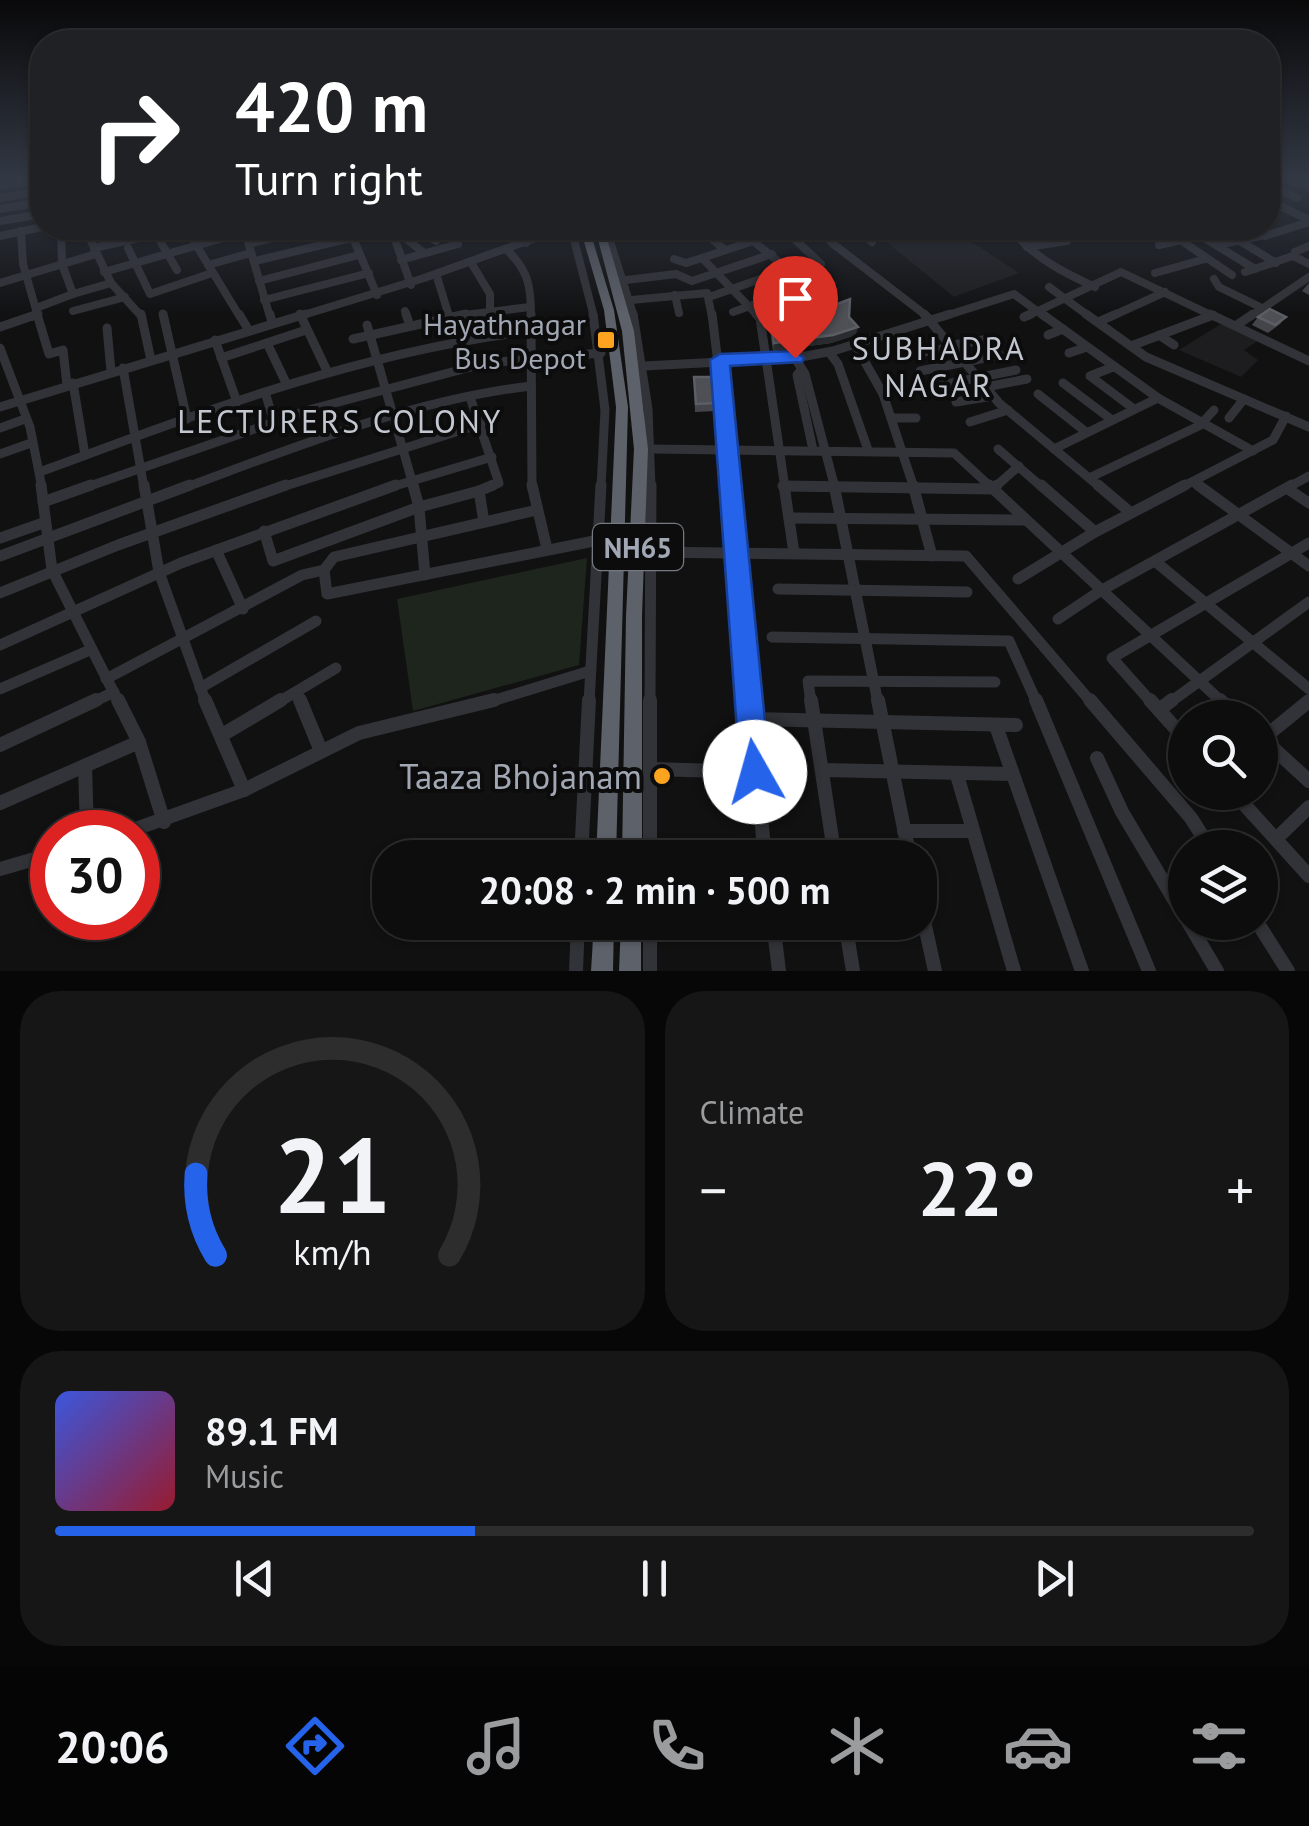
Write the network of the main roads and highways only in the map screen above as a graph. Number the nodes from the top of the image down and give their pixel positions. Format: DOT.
graph roads {
  1 [pos="599,240"];
  2 [pos="601,240"];
  3 [pos="621,488"];
  4 [pos="639,488"];
  5 [pos="607,840"];
  6 [pos="632,840"];
  7 [pos="603,940"];
  8 [pos="631,940"];
  9 [pos="602,971"];
  10 [pos="630,971"];
  1 -- 3 [label="highway, NH65"];
  2 -- 4 [label="highway, NH65"];
  3 -- 4 [label="highway"];
  3 -- 5 [label="highway, NH65"];
  4 -- 6 [label="highway, NH65"];
  7 -- 9 [label="highway"];
  8 -- 10 [label="highway"];
}
